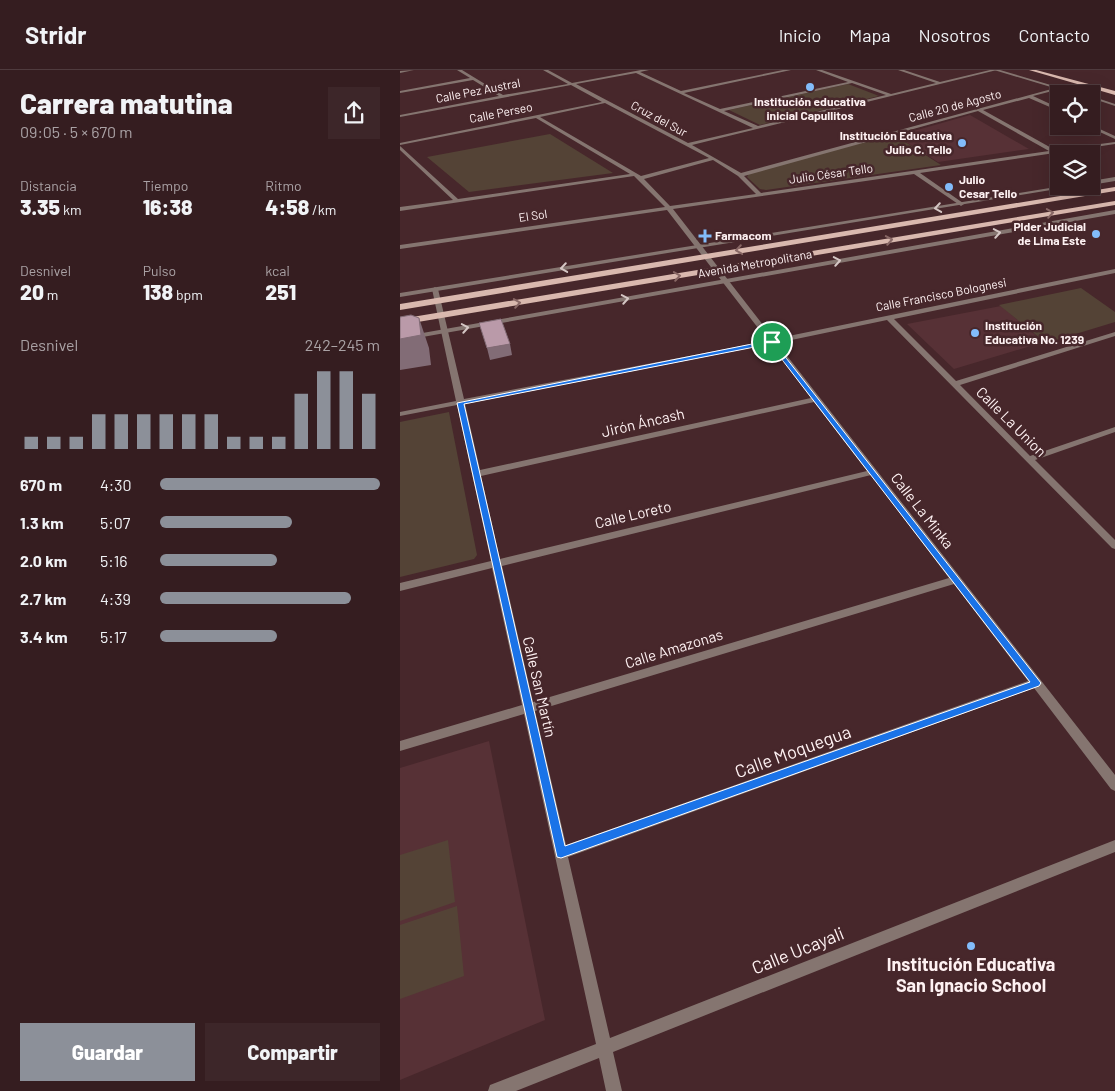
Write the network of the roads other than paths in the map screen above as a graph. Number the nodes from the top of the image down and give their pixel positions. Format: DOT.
graph roads {
  1 [pos="412,70"];
  2 [pos="460,70"];
  3 [pos="545,70"];
  4 [pos="647,70"];
  5 [pos="789,70"];
  6 [pos="818,70"];
  7 [pos="900,70"];
  8 [pos="996,70"];
  9 [pos="1031,70"];
  10 [pos="400,72"];
  11 [pos="636,72"];
  12 [pos="474,79"];
  13 [pos="852,82"];
  14 [pos="571,84"];
  15 [pos="939,84"];
  16 [pos="1050,85"];
  17 [pos="1050,90"];
  18 [pos="400,92"];
  19 [pos="681,92"];
  20 [pos="1115,93"];
  21 [pos="891,95"];
  22 [pos="1029,96"];
  23 [pos="503,97"];
  24 [pos="1100,100"];
  25 [pos="606,102"];
  26 [pos="1115,105"];
  27 [pos="1050,106"];
  28 [pos="720,110"];
  29 [pos="979,110"];
  30 [pos="400,116"];
  31 [pos="536,116"];
  32 [pos="758,128"];
  33 [pos="1100,130"];
  34 [pos="1115,138"];
  35 [pos="1115,142"];
  36 [pos="687,145"];
  37 [pos="1097,145"];
  38 [pos="400,146"];
  39 [pos="1050,150"];
  40 [pos="1050,153"];
  41 [pos="713,159"];
  42 [pos="914,172"];
  43 [pos="633,175"];
  44 [pos="740,175"];
  45 [pos="640,178"];
  46 [pos="1115,180"];
  47 [pos="1100,182"];
  48 [pos="1115,188"];
  49 [pos="1050,190"];
  50 [pos="759,194"];
  51 [pos="457,201"];
  52 [pos="1115,202"];
  53 [pos="961,204"];
  54 [pos="669,208"];
  55 [pos="400,209"];
  56 [pos="1115,212"];
  57 [pos="698,246"];
  58 [pos="400,247"];
  59 [pos="705,256"];
  60 [pos="716,270"];
  61 [pos="1115,272"];
  62 [pos="725,281"];
  63 [pos="400,295"];
  64 [pos="436,295"];
  65 [pos="400,307"];
  66 [pos="440,315"];
  67 [pos="888,317"];
  68 [pos="400,322"];
  69 [pos="444,332"];
  70 [pos="1115,334"];
  71 [pos="400,339"];
  72 [pos="772,342"];
  73 [pos="955,384"];
  74 [pos="816,399"];
  75 [pos="460,403"];
  76 [pos="400,414"];
  77 [pos="1115,429"];
  78 [pos="1029,460"];
  79 [pos="873,472"];
  80 [pos="476,474"];
  81 [pos="1115,546"];
  82 [pos="496,563"];
  83 [pos="956,580"];
  84 [pos="400,587"];
  85 [pos="1036,683"];
  86 [pos="528,708"];
  87 [pos="400,746"];
  88 [pos="1115,785"];
  89 [pos="1115,846"];
  90 [pos="561,853"];
  91 [pos="604,1047"];
  92 [pos="496,1091"];
  93 [pos="614,1091"];
  1 -- 10 [label="street"];
  2 -- 12 [label="street"];
  3 -- 14 [label="street, Cruz del Sur"];
  4 -- 11 [label="street, Calle Pez Austral"];
  5 -- 19 [label="street"];
  6 -- 13 [label="street"];
  7 -- 15 [label="street"];
  8 -- 15 [label="street"];
  8 -- 16 [label="street"];
  9 -- 20 [label="main road"];
  11 -- 14 [label="street, Calle Pez Austral"];
  11 -- 19 [label="street"];
  12 -- 18 [label="street"];
  12 -- 23 [label="street"];
  13 -- 21 [label="street"];
  13 -- 28 [label="street"];
  14 -- 23 [label="street, Calle Pez Austral"];
  14 -- 25 [label="street, Cruz del Sur"];
  15 -- 21 [label="street"];
  17 -- 22 [label="street, Calle 20 de Agosto"];
  19 -- 28 [label="street"];
  21 -- 32 [label="street"];
  22 -- 27 [label="street"];
  22 -- 29 [label="street, Calle 20 de Agosto"];
  23 -- 30 [label="street, Calle Pez Austral"];
  24 -- 26 [label="street"];
  25 -- 31 [label="street, Calle Perseo"];
  25 -- 36 [label="street, Cruz del Sur"];
  28 -- 32 [label="street"];
  29 -- 39 [label="street"];
  29 -- 44 [label="street, Calle 20 de Agosto"];
  31 -- 38 [label="street, Calle Perseo"];
  31 -- 43 [label="street"];
  32 -- 36 [label="street"];
  33 -- 34 [label="street"];
  35 -- 37 [label="street, Julio César Tello"];
  36 -- 41 [label="street, Cruz del Sur"];
  38 -- 51 [label="street"];
  40 -- 42 [label="street, Julio César Tello"];
  41 -- 44 [label="street, Cruz del Sur"];
  41 -- 45 [label="street"];
  42 -- 50 [label="street, Julio César Tello"];
  42 -- 53 [label="street"];
  43 -- 45 [label="street"];
  43 -- 51 [label="street"];
  44 -- 50 [label="street, Cruz del Sur"];
  45 -- 54 [label="street, Calle La Minka"];
  46 -- 47 [label="street"];
  48 -- 59 [label="main road, Avenida Metropolitana, one-way"];
  49 -- 53 [label="street, Avenida Metropolitana"];
  50 -- 54 [label="street, Julio César Tello"];
  51 -- 55 [label="street"];
  60 -- 52 [label="main road, Avenida Metropolitana, one-way"];
  53 -- 57 [label="street, Avenida Metropolitana, one-way"];
  54 -- 57 [label="street, Calle La Minka"];
  54 -- 58 [label="street, El Sol"];
  62 -- 56 [label="street, Avenida Metropolitana, one-way"];
  57 -- 59 [label="street, Calle La Minka"];
  57 -- 64 [label="street, Avenida Metropolitana, one-way"];
  59 -- 60 [label="street, Calle La Minka"];
  59 -- 64 [label="main road, Avenida Metropolitana"];
  60 -- 62 [label="street, Calle La Minka"];
  66 -- 60 [label="main road, Avenida Metropolitana, one-way"];
  61 -- 67 [label="street, Calle Francisco Bolognesi"];
  69 -- 62 [label="street, Avenida Metropolitana, one-way"];
  62 -- 72 [label="street, Calle La Minka"];
  63 -- 64 [label="street, Avenida Metropolitana"];
  64 -- 65 [label="main road, Avenida Metropolitana"];
  64 -- 66 [label="street, Calle San Martín"];
  66 -- 68 [label="main road, Avenida Metropolitana"];
  66 -- 69 [label="street, Calle San Martín"];
  67 -- 72 [label="street, Calle Francisco Bolognesi"];
  67 -- 73 [label="street, Calle La Union"];
  69 -- 71 [label="street, Avenida Metropolitana"];
  69 -- 75 [label="street, Calle San Martín"];
  70 -- 73 [label="street"];
  72 -- 74 [label="street, Calle La Minka"];
  72 -- 75 [label="street, Calle Francisco Bolognesi"];
  73 -- 78 [label="street, Calle La Union"];
  74 -- 79 [label="street, Calle La Minka"];
  74 -- 80 [label="street, Jirón Áncash"];
  75 -- 76 [label="street, Calle Francisco Bolognesi"];
  75 -- 80 [label="street, Calle San Martín"];
  77 -- 78 [label="street"];
  78 -- 81 [label="street, Calle La Union"];
  79 -- 82 [label="street, Calle Loreto"];
  79 -- 83 [label="street, Calle La Minka"];
  80 -- 82 [label="street, Calle San Martín"];
  82 -- 84 [label="street, Calle Loreto"];
  82 -- 86 [label="street, Calle San Martín"];
  83 -- 85 [label="street, Calle La Minka"];
  83 -- 86 [label="street, Calle Amazonas"];
  85 -- 88 [label="street, Calle La Minka"];
  85 -- 90 [label="street, Calle Moquegua"];
  86 -- 87 [label="street, Calle Amazonas"];
  86 -- 90 [label="street, Calle San Martín"];
  89 -- 91 [label="street, Calle Ucayali"];
  90 -- 91 [label="street, Calle San Martín"];
  91 -- 92 [label="street, Calle Ucayali"];
  91 -- 93 [label="street, Calle San Martín"];
}
